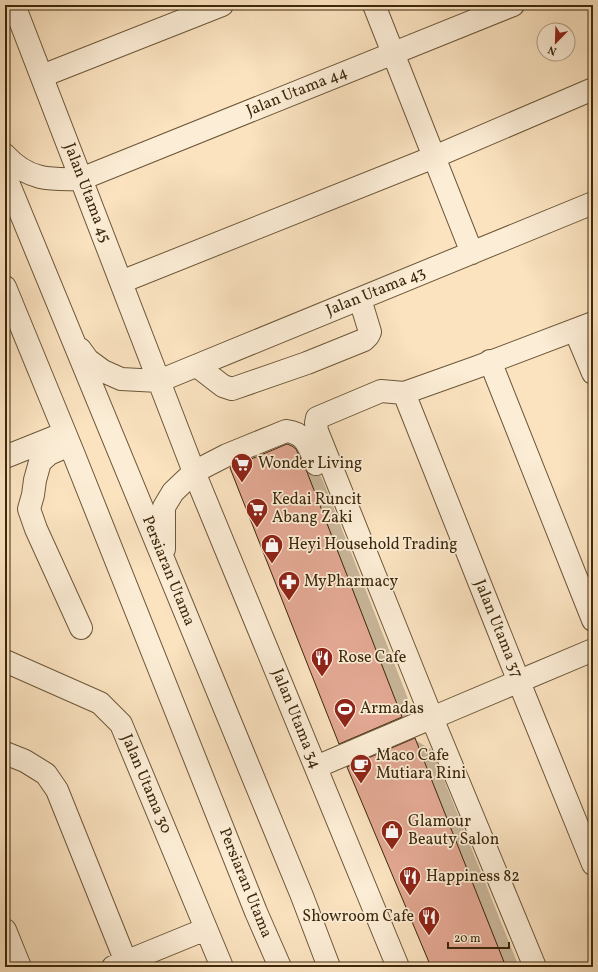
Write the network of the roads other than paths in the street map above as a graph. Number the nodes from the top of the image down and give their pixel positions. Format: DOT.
graph roads {
  1 [pos="14,5"];
  2 [pos="222,5"];
  3 [pos="374,5"];
  4 [pos="513,5"];
  5 [pos="394,53"];
  6 [pos="42,76"];
  7 [pos="593,89"];
  8 [pos="5,155"];
  9 [pos="434,157"];
  10 [pos="5,175"];
  11 [pos="81,179"];
  12 [pos="593,203"];
  13 [pos="472,253"];
  14 [pos="121,282"];
  15 [pos="5,287"];
  16 [pos="360,299"];
  17 [pos="584,326"];
  18 [pos="71,335"];
  19 [pos="490,361"];
  20 [pos="197,366"];
  21 [pos="593,373"];
  22 [pos="159,381"];
  23 [pos="404,393"];
  24 [pos="67,439"];
  25 [pos="5,457"];
  26 [pos="194,472"];
  27 [pos="164,562"];
  28 [pos="593,620"];
  29 [pos="81,628"];
  30 [pos="593,650"];
  31 [pos="5,661"];
  32 [pos="519,682"];
  33 [pos="428,719"];
  34 [pos="5,753"];
  35 [pos="316,767"];
  36 [pos="593,864"];
  37 [pos="206,929"];
  38 [pos="5,930"];
  39 [pos="122,965"];
  40 [pos="20,967"];
  41 [pos="222,967"];
  42 [pos="280,967"];
  43 [pos="329,967"];
  44 [pos="398,967"];
  45 [pos="522,967"];
  46 [pos="535,967"];
  1 -- 6 [label="street, Jalan Utama 45"];
  2 -- 6 [label="street"];
  3 -- 5 [label="street"];
  4 -- 5 [label="street, Jalan Utama 44"];
  5 -- 9 [label="street"];
  5 -- 11 [label="street, Jalan Utama 44"];
  6 -- 11 [label="street, Jalan Utama 45"];
  7 -- 9 [label="street"];
  8 -- 11 [label="street"];
  9 -- 13 [label="street"];
  9 -- 14 [label="street"];
  10 -- 18 [label="street, Persiaran Utama"];
  11 -- 14 [label="street, Jalan Utama 45"];
  12 -- 13 [label="street, Jalan Utama 43"];
  13 -- 16 [label="street, Jalan Utama 43"];
  14 -- 22 [label="street, Jalan Utama 45"];
  15 -- 24 [label="street, Persiaran Utama"];
  16 -- 20 [label="street, Jalan Utama 43"];
  16 -- 20 [label="street"];
  17 -- 19 [label="street"];
  17 -- 21 [label="street"];
  18 -- 22 [label="street"];
  18 -- 27 [label="street, Persiaran Utama"];
  19 -- 23 [label="street"];
  19 -- 28 [label="street"];
  20 -- 22 [label="street, Jalan Utama 43"];
  22 -- 26 [label="street, Jalan Utama 34"];
  23 -- 32 [label="street, Jalan Utama 37"];
  23 -- 33 [label="street"];
  24 -- 25 [label="street"];
  24 -- 29 [label="street"];
  24 -- 42 [label="street, Persiaran Utama"];
  26 -- 27 [label="street"];
  26 -- 33 [label="street"];
  26 -- 35 [label="street, Jalan Utama 34"];
  27 -- 43 [label="street, Persiaran Utama"];
  30 -- 32 [label="street"];
  31 -- 37 [label="street, Jalan Utama 30"];
  32 -- 33 [label="street"];
  32 -- 36 [label="street, Jalan Utama 37"];
  33 -- 35 [label="street"];
  33 -- 45 [label="street"];
  33 -- 46 [label="street"];
  34 -- 39 [label="street"];
  35 -- 44 [label="street, Jalan Utama 34"];
  37 -- 39 [label="street"];
  37 -- 41 [label="street, Jalan Utama 30"];
  38 -- 40 [label="street"];
}
